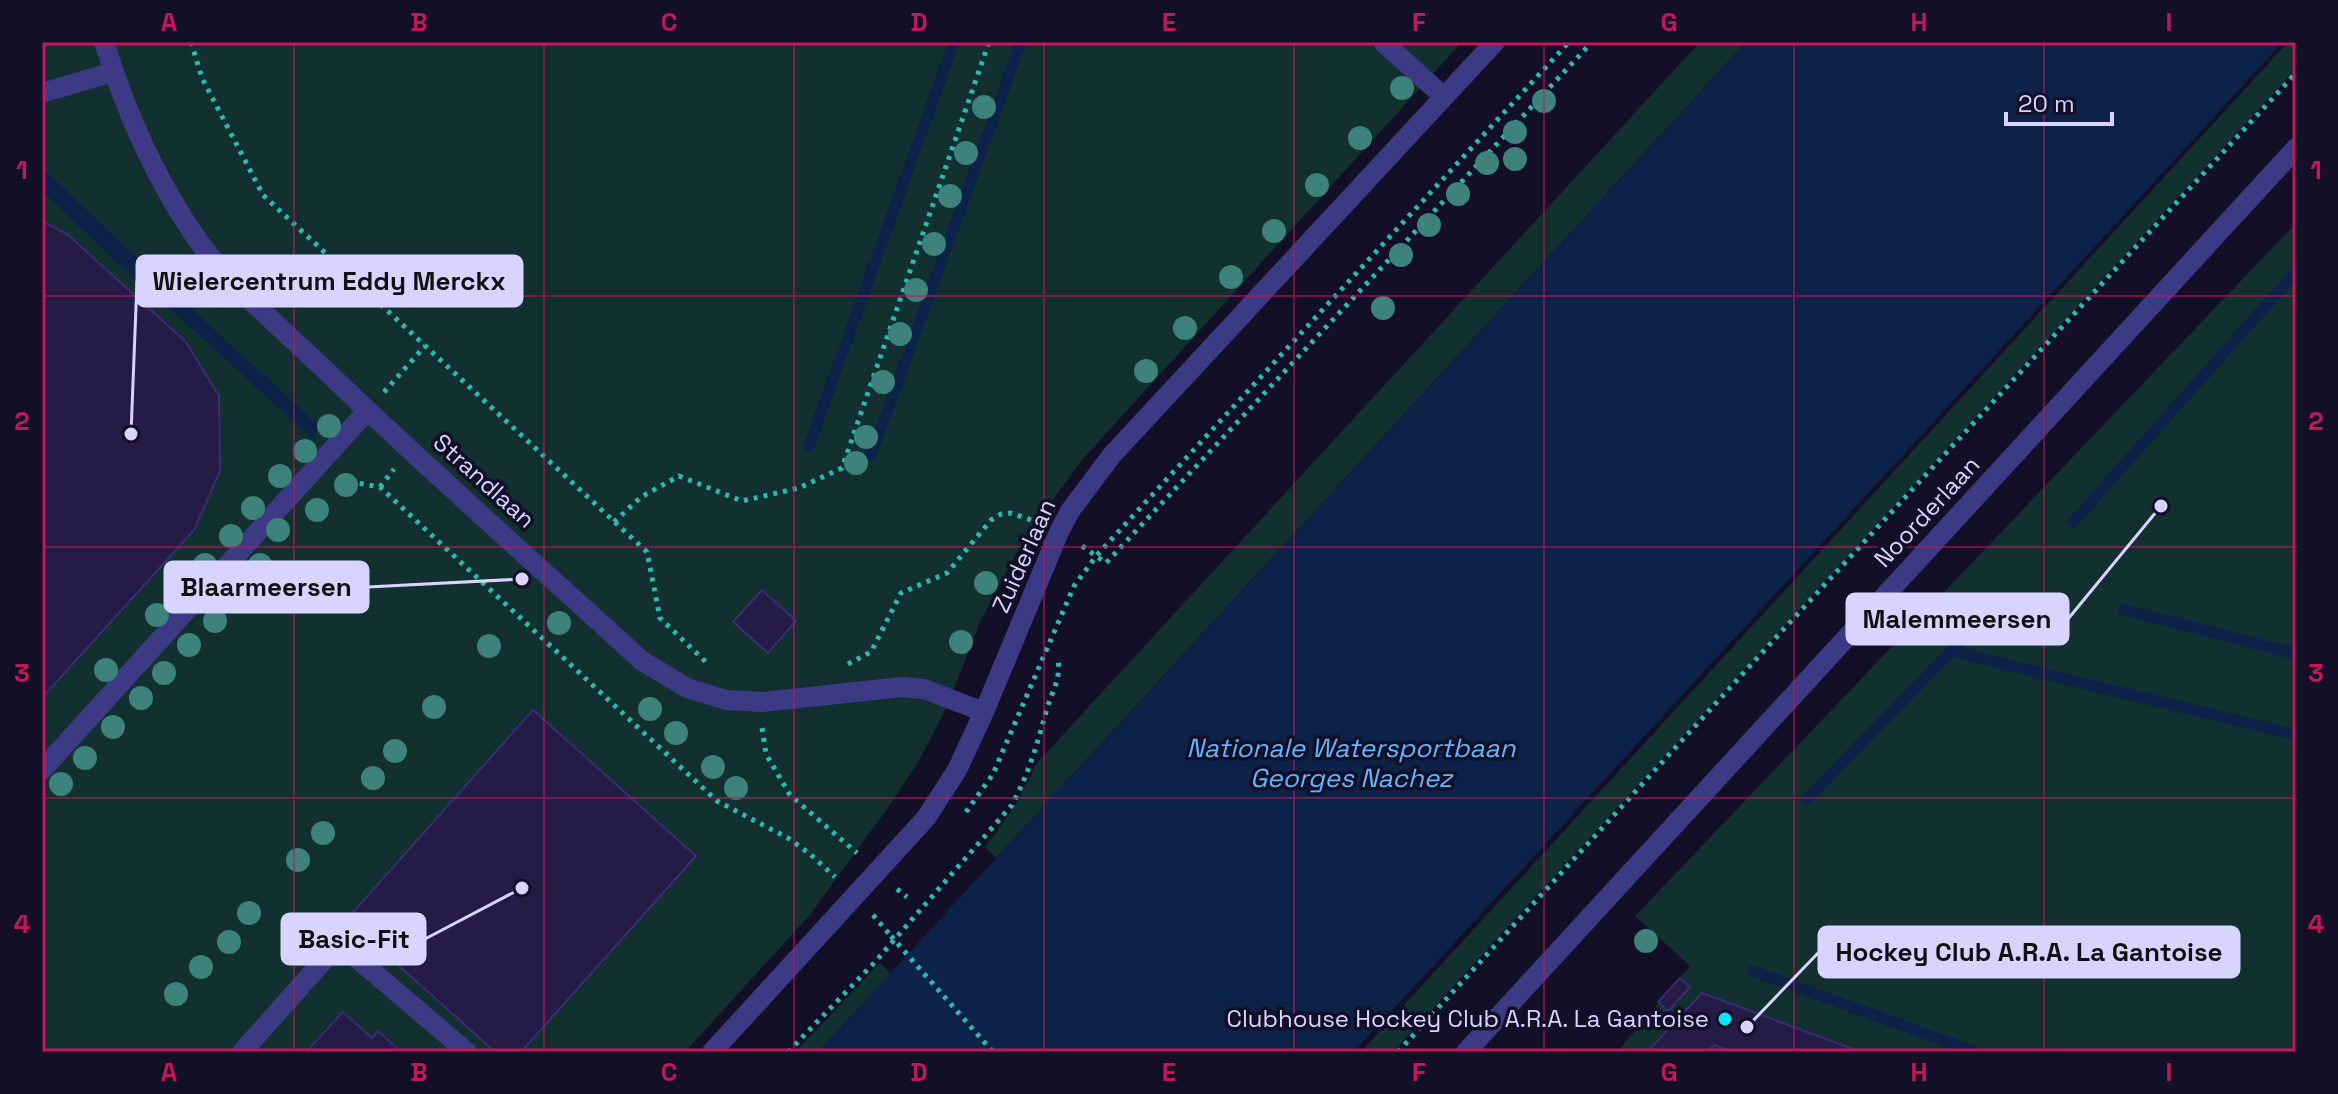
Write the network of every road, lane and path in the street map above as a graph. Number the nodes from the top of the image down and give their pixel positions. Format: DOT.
graph roads {
  1 [pos="104,42"];
  2 [pos="191,42"];
  3 [pos="989,42"];
  4 [pos="1383,42"];
  5 [pos="1495,42"];
  6 [pos="1569,42"];
  7 [pos="1592,42"];
  8 [pos="113,72"];
  9 [pos="2296,73"];
  10 [pos="42,93"];
  11 [pos="1444,97"];
  12 [pos="2296,148"];
  13 [pos="426,346"];
  14 [pos="367,411"];
  15 [pos="1208,435"];
  16 [pos="311,475"];
  17 [pos="614,522"];
  18 [pos="1106,563"];
  19 [pos="1058,659"];
  20 [pos="710,666"];
  21 [pos="984,712"];
  22 [pos="42,770"];
  23 [pos="856,896"];
  24 [pos="891,936"];
  25 [pos="242,1052"];
  26 [pos="467,1052"];
  27 [pos="712,1052"];
  28 [pos="788,1052"];
  29 [pos="993,1052"];
  30 [pos="1398,1052"];
  31 [pos="1466,1052"];
  1 -- 8 [label="street, Strandlaan"];
  2 -- 13 [label="path"];
  3 -- 17 [label="path"];
  4 -- 11 [label="street"];
  5 -- 11 [label="street, Zuiderlaan"];
  6 -- 15 [label="path"];
  7 -- 18 [label="path"];
  8 -- 10 [label="street"];
  8 -- 14 [label="street, Strandlaan"];
  9 -- 30 [label="path"];
  11 -- 21 [label="street, Zuiderlaan"];
  12 -- 31 [label="street, Noorderlaan"];
  13 -- 14 [label="path"];
  13 -- 17 [label="path"];
  14 -- 16 [label="street"];
  14 -- 21 [label="street, Strandlaan"];
  16 -- 22 [label="street"];
  16 -- 23 [label="path"];
  17 -- 20 [label="path"];
  19 -- 28 [label="path"];
  21 -- 23 [label="street, Zuiderlaan"];
  23 -- 27 [label="street, Zuiderlaan"];
  24 -- 29 [label="path, bridge"];
  25 -- 26 [label="street"];
}
